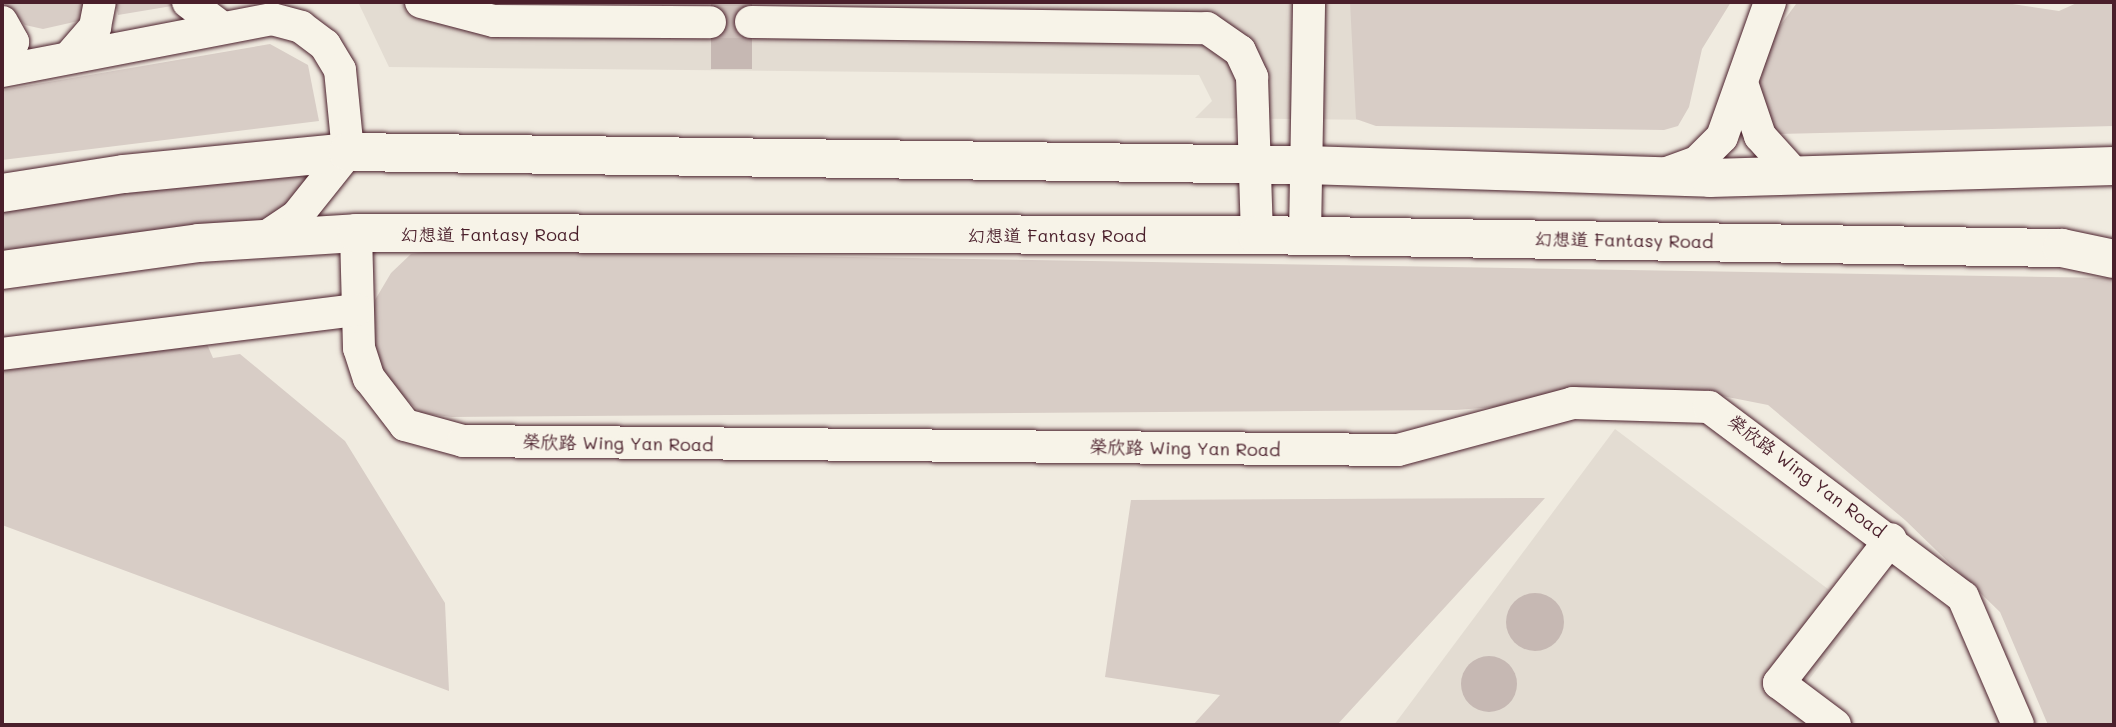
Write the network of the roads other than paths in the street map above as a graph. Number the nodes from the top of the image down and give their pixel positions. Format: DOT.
graph roads {
  1 [pos="100,2"];
  2 [pos="188,2"];
  3 [pos="421,2"];
  4 [pos="1284,2"];
  5 [pos="1309,2"];
  6 [pos="1770,2"];
  7 [pos="833,12"];
  8 [pos="2,22"];
  9 [pos="710,22"];
  10 [pos="751,22"];
  11 [pos="222,27"];
  12 [pos="1308,46"];
  13 [pos="71,55"];
  14 [pos="2,69"];
  15 [pos="1742,83"];
  16 [pos="348,152"];
  17 [pos="1256,165"];
  18 [pos="1306,165"];
  19 [pos="2114,166"];
  20 [pos="1658,176"];
  21 [pos="1797,177"];
  22 [pos="2,193"];
  23 [pos="356,233"];
  24 [pos="1257,235"];
  25 [pos="1305,236"];
  26 [pos="264,237"];
  27 [pos="2114,258"];
  28 [pos="2,270"];
  29 [pos="357,310"];
  30 [pos="2,354"];
  31 [pos="1891,539"];
  32 [pos="1835,725"];
  33 [pos="2018,725"];
  1 -- 13 [label="street"];
  2 -- 11 [label="street"];
  3 -- 9 [label="street"];
  4 -- 12 [label="street"];
  5 -- 12 [label="street"];
  6 -- 15 [label="street"];
  7 -- 10 [label="street"];
  7 -- 17 [label="street"];
  8 -- 14 [label="street"];
  11 -- 13 [label="street"];
  11 -- 16 [label="street"];
  12 -- 18 [label="street"];
  13 -- 14 [label="street"];
  15 -- 20 [label="street"];
  15 -- 21 [label="street"];
  16 -- 17 [label="main road"];
  16 -- 22 [label="main road"];
  16 -- 26 [label="street"];
  17 -- 18 [label="main road"];
  17 -- 24 [label="street"];
  18 -- 20 [label="main road"];
  18 -- 25 [label="street"];
  19 -- 21 [label="main road"];
  20 -- 21 [label="main road"];
  23 -- 24 [label="main road, 幻想道 Fantasy Road"];
  23 -- 26 [label="main road, 幻想道 Fantasy Road"];
  23 -- 29 [label="street, 榮欣路 Wing Yan Road"];
  24 -- 25 [label="main road, 幻想道 Fantasy Road"];
  25 -- 27 [label="main road, 幻想道 Fantasy Road"];
  26 -- 28 [label="main road, 幻想道 Fantasy Road"];
  29 -- 30 [label="street"];
  29 -- 31 [label="street, 榮欣路 Wing Yan Road"];
  31 -- 32 [label="street"];
  31 -- 33 [label="street, 榮欣路 Wing Yan Road"];
}
